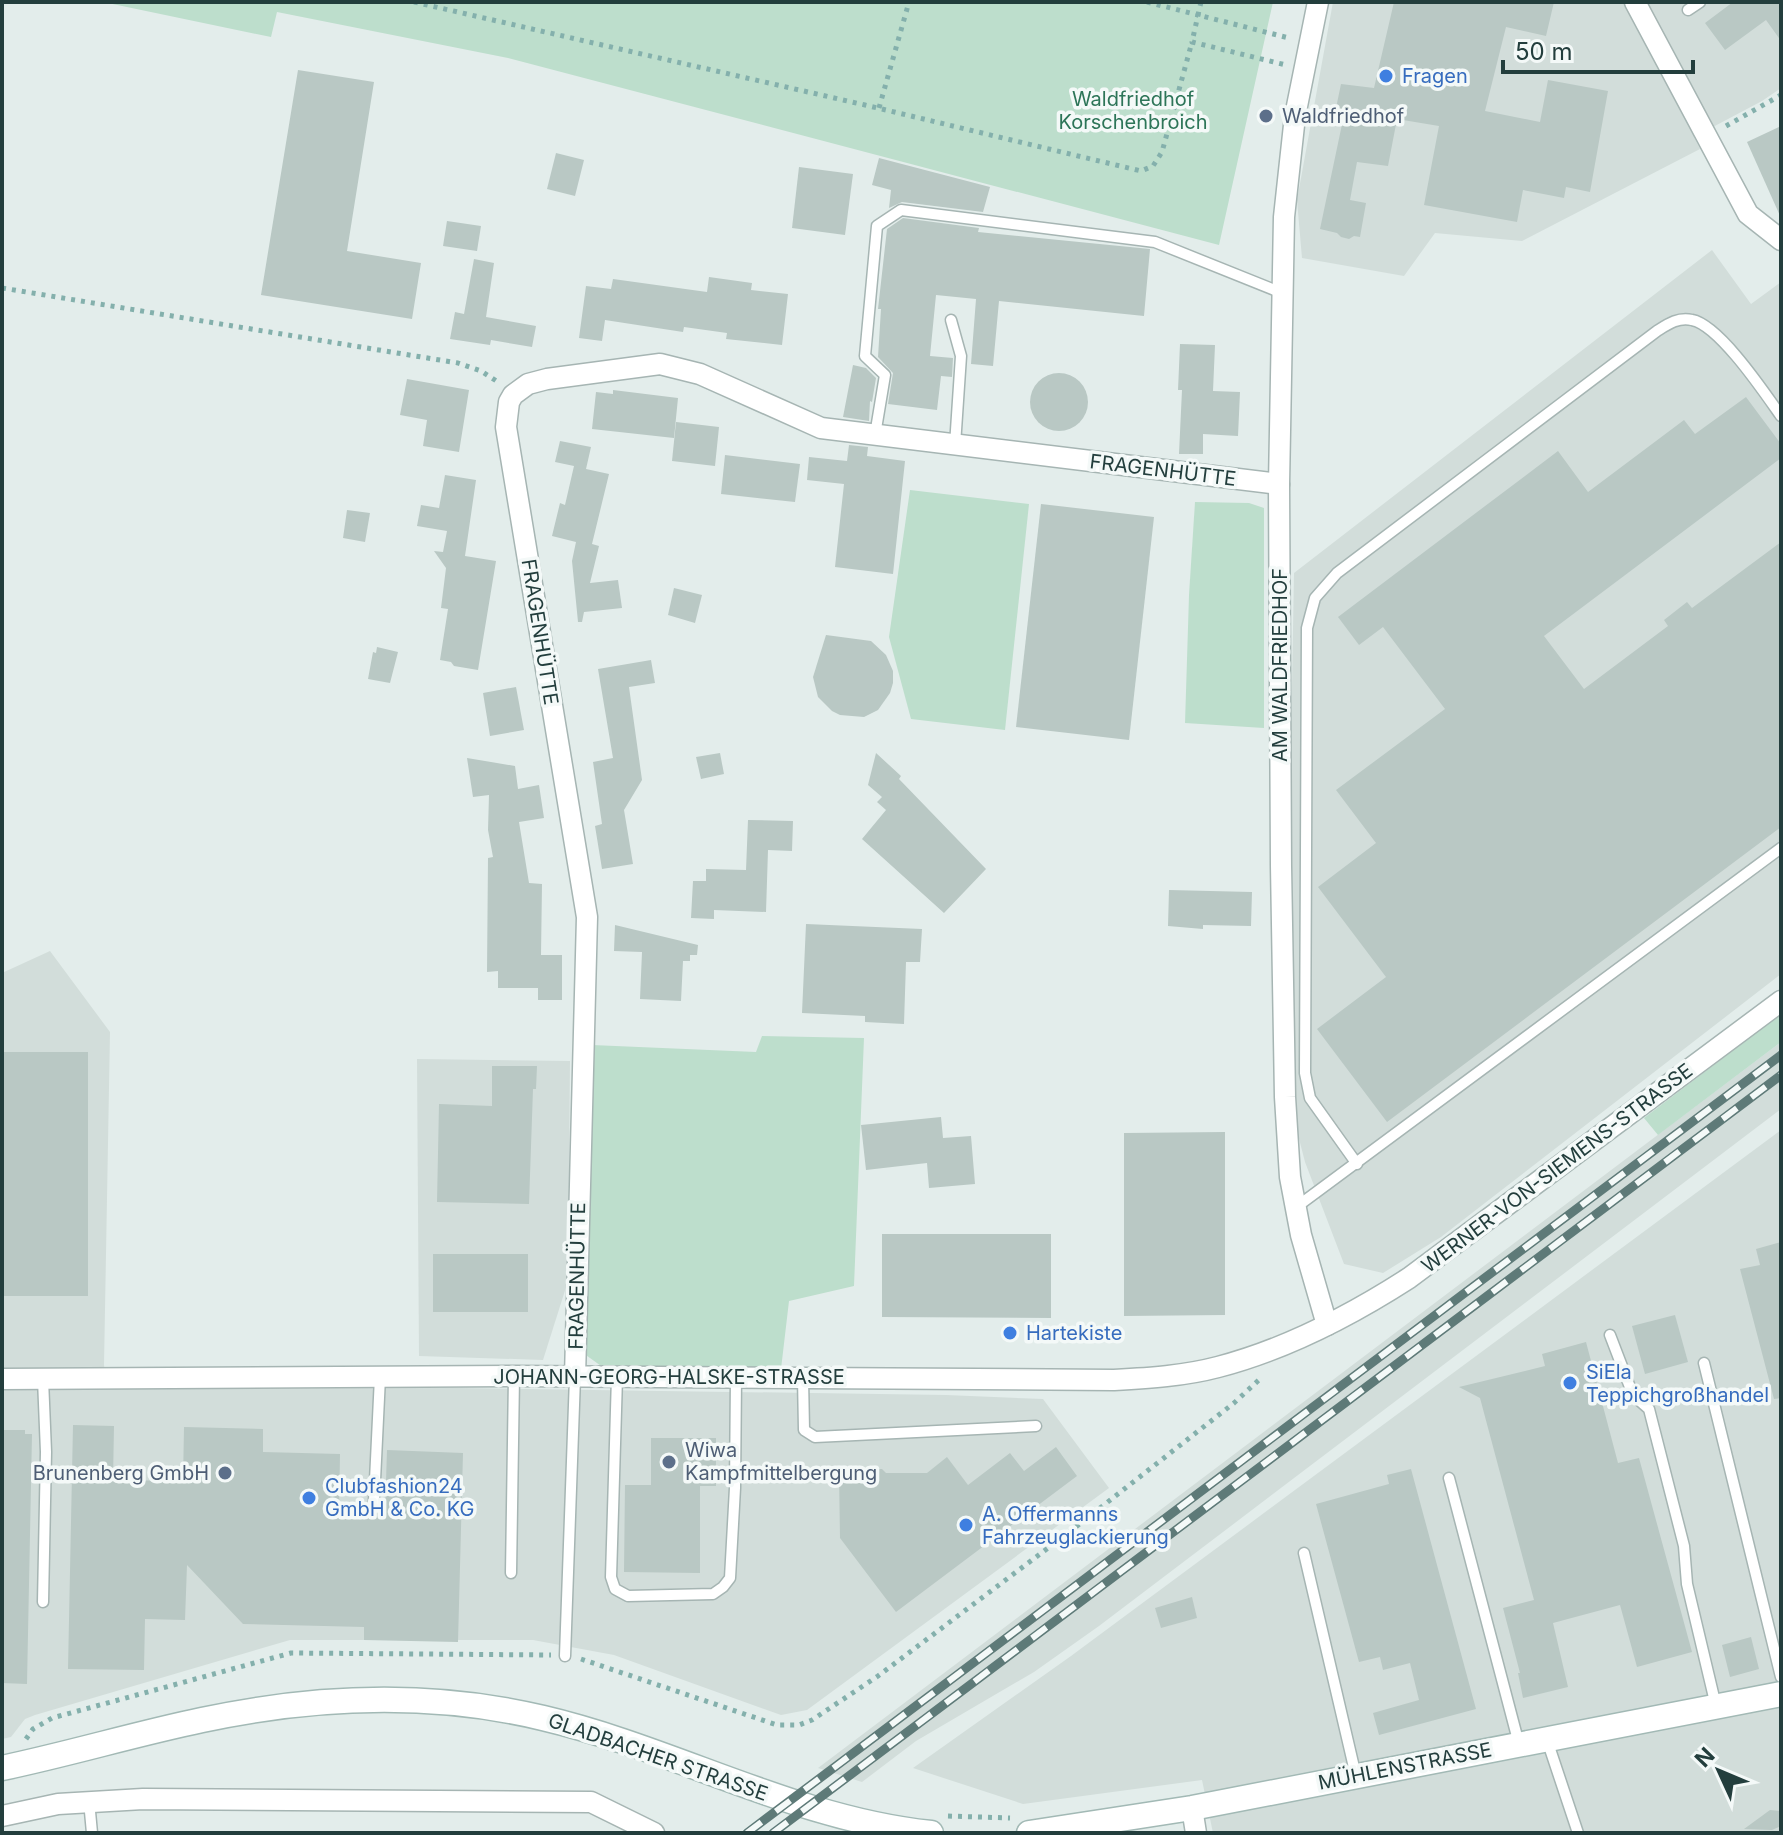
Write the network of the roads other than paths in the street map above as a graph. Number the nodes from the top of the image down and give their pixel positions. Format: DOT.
graph roads {
  1 [pos="1318,2"];
  2 [pos="1635,2"];
  3 [pos="1700,2"];
  4 [pos="1688,10"];
  5 [pos="1781,240"];
  6 [pos="1283,293"];
  7 [pos="951,320"];
  8 [pos="1777,401"];
  9 [pos="1781,416"];
  10 [pos="875,435"];
  11 [pos="955,445"];
  12 [pos="1279,484"];
  13 [pos="1781,848"];
  14 [pos="1781,1001"];
  15 [pos="1357,1164"];
  16 [pos="1295,1208"];
  17 [pos="1327,1325"];
  18 [pos="1610,1335"];
  19 [pos="1704,1363"];
  20 [pos="514,1376"];
  21 [pos="380,1377"];
  22 [pos="575,1377"];
  23 [pos="617,1377"];
  24 [pos="736,1377"];
  25 [pos="803,1378"];
  26 [pos="2,1379"];
  27 [pos="43,1379"];
  28 [pos="1036,1426"];
  29 [pos="1449,1478"];
  30 [pos="374,1501"];
  31 [pos="1304,1553"];
  32 [pos="511,1573"];
  33 [pos="43,1602"];
  34 [pos="565,1656"];
  35 [pos="1781,1677"];
  36 [pos="1781,1694"];
  37 [pos="1716,1706"];
  38 [pos="1546,1738"];
  39 [pos="1519,1744"];
  40 [pos="14,1766"];
  41 [pos="1356,1776"];
  42 [pos="89,1801"];
  43 [pos="1192,1808"];
  44 [pos="2,1816"];
  45 [pos="92,1833"];
  46 [pos="654,1833"];
  47 [pos="931,1833"];
  48 [pos="1029,1833"];
  49 [pos="1196,1833"];
  50 [pos="1578,1833"];
  1 -- 6 [label="street, AM WALDFRIEDHOF"];
  2 -- 5 [label="street"];
  3 -- 4 [label="lane"];
  6 -- 10 [label="lane"];
  6 -- 12 [label="street, AM WALDFRIEDHOF"];
  7 -- 11 [label="lane"];
  8 -- 9 [label="lane"];
  8 -- 15 [label="lane"];
  10 -- 11 [label="street, FRAGENHÜTTE"];
  10 -- 22 [label="street, FRAGENHÜTTE"];
  11 -- 12 [label="street, FRAGENHÜTTE"];
  12 -- 16 [label="street, AM WALDFRIEDHOF"];
  13 -- 15 [label="lane"];
  14 -- 17 [label="street, WERNER-VON-SIEMENS-STRASSE"];
  15 -- 16 [label="lane"];
  16 -- 17 [label="street, AM WALDFRIEDHOF"];
  17 -- 25 [label="street, JOHANN-GEORG-HALSKE-STRASSE"];
  18 -- 37 [label="lane"];
  19 -- 35 [label="lane"];
  20 -- 21 [label="street, JOHANN-GEORG-HALSKE-STRASSE"];
  20 -- 22 [label="street, JOHANN-GEORG-HALSKE-STRASSE"];
  20 -- 32 [label="lane"];
  21 -- 27 [label="street, JOHANN-GEORG-HALSKE-STRASSE"];
  21 -- 30 [label="lane"];
  22 -- 23 [label="street, JOHANN-GEORG-HALSKE-STRASSE"];
  22 -- 34 [label="lane, FRAGENHÜTTE"];
  23 -- 24 [label="street, JOHANN-GEORG-HALSKE-STRASSE"];
  23 -- 24 [label="lane"];
  24 -- 25 [label="street, JOHANN-GEORG-HALSKE-STRASSE"];
  25 -- 28 [label="lane"];
  26 -- 27 [label="street, JOHANN-GEORG-HALSKE-STRASSE"];
  27 -- 33 [label="lane"];
  29 -- 39 [label="lane"];
  31 -- 41 [label="lane"];
  36 -- 37 [label="street, MÜHLENSTRASSE"];
  37 -- 38 [label="street, MÜHLENSTRASSE"];
  38 -- 39 [label="street, MÜHLENSTRASSE"];
  38 -- 50 [label="lane"];
  39 -- 41 [label="street, MÜHLENSTRASSE"];
  40 -- 47 [label="street, GLADBACHER STRASSE"];
  41 -- 43 [label="street, MÜHLENSTRASSE"];
  42 -- 44 [label="street"];
  42 -- 45 [label="lane"];
  42 -- 46 [label="street"];
  43 -- 48 [label="street, MÜHLENSTRASSE"];
  43 -- 49 [label="street"];
}
